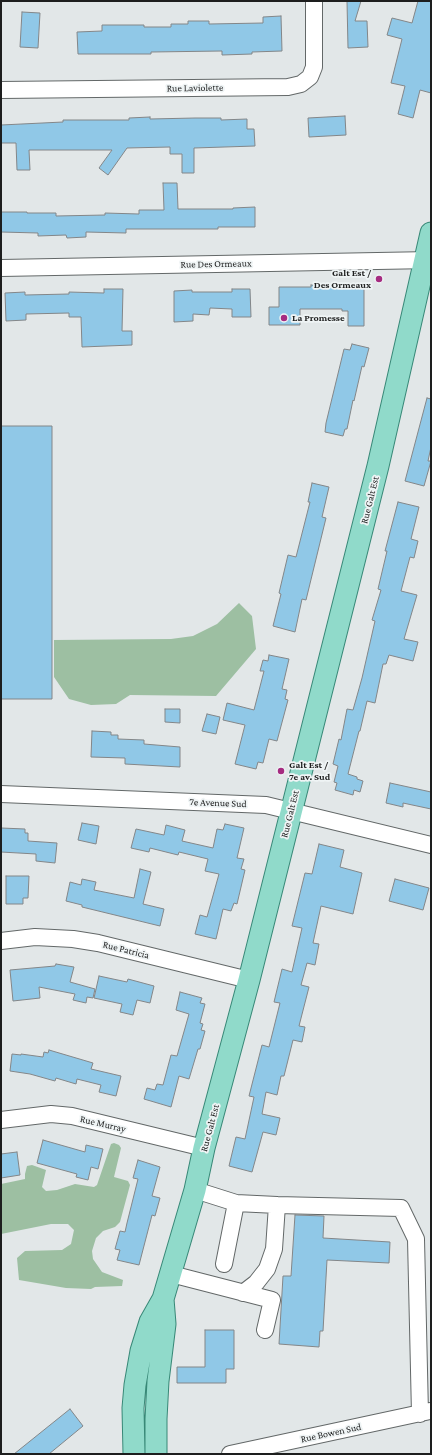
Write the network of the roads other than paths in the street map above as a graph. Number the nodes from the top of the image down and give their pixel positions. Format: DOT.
graph roads {
  1 [pos="314,1"];
  2 [pos="1,90"];
  3 [pos="431,233"];
  4 [pos="428,260"];
  5 [pos="1,268"];
  6 [pos="1,794"];
  7 [pos="291,811"];
  8 [pos="431,846"];
  9 [pos="1,941"];
  10 [pos="249,980"];
  11 [pos="1,1120"];
  12 [pos="204,1148"];
  13 [pos="195,1190"];
  14 [pos="236,1203"];
  15 [pos="277,1205"];
  16 [pos="224,1264"];
  17 [pos="171,1274"];
  18 [pos="243,1293"];
  19 [pos="163,1299"];
  20 [pos="265,1330"];
  21 [pos="426,1412"];
  22 [pos="134,1454"];
  23 [pos="156,1454"];
  24 [pos="230,1454"];
  1 -- 2 [label="street, Rue Laviolette"];
  3 -- 4 [label="main road, Rue Galt Est"];
  4 -- 5 [label="street, Rue Des Ormeaux"];
  4 -- 7 [label="main road, Rue Galt Est"];
  6 -- 7 [label="street, 7e Avenue Sud"];
  7 -- 8 [label="street, 7e Avenue Sud"];
  7 -- 10 [label="main road, Rue Galt Est"];
  9 -- 10 [label="street, Rue Patricia"];
  10 -- 12 [label="main road, Rue Galt Est"];
  11 -- 12 [label="street, Rue Murray"];
  12 -- 13 [label="main road, Rue Galt Est"];
  13 -- 14 [label="street"];
  13 -- 17 [label="main road, Rue Galt Est"];
  14 -- 15 [label="street"];
  14 -- 16 [label="street"];
  15 -- 18 [label="street"];
  15 -- 21 [label="street"];
  17 -- 18 [label="street"];
  17 -- 19 [label="main road, Rue Galt Est"];
  18 -- 20 [label="street"];
  19 -- 22 [label="main road, Rue Galt Est"];
  19 -- 23 [label="main road, Rue Galt Est"];
  21 -- 24 [label="street, Rue Bowen Sud"];
}
